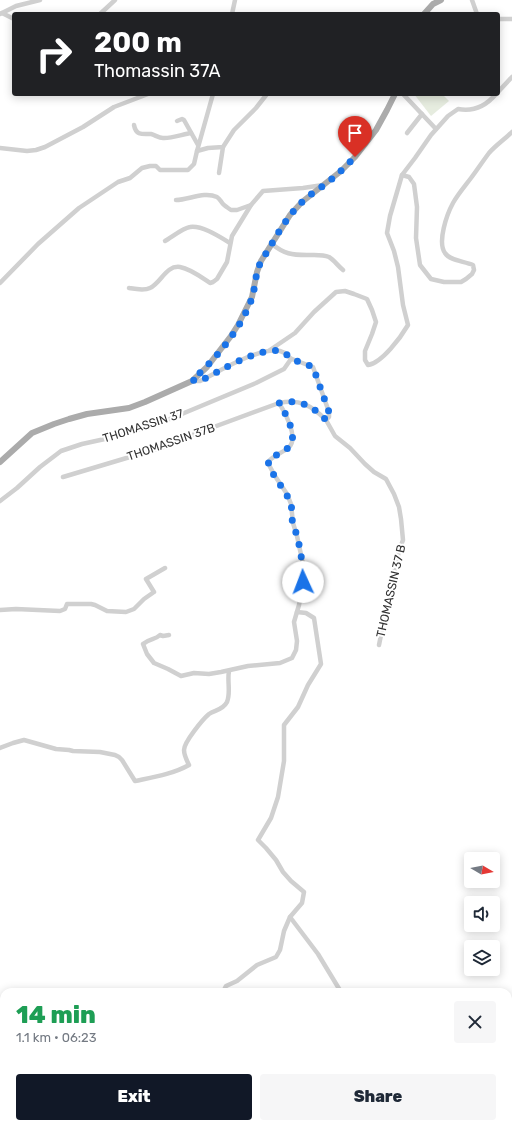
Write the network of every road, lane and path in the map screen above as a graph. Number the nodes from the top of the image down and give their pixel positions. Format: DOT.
graph roads {
  1 [pos="40,0"];
  2 [pos="115,0"];
  3 [pos="235,0"];
  4 [pos="441,0"];
  5 [pos="472,0"];
  6 [pos="102,12"];
  7 [pos="232,12"];
  8 [pos="426,12"];
  9 [pos="476,12"];
  10 [pos="1,13"];
  11 [pos="12,18"];
  12 [pos="500,19"];
  13 [pos="512,19"];
  14 [pos="512,77"];
  15 [pos="500,90"];
  16 [pos="143,96"];
  17 [pos="212,96"];
  18 [pos="265,96"];
  19 [pos="394,96"];
  20 [pos="405,96"];
  21 [pos="495,96"];
  22 [pos="422,114"];
  23 [pos="177,122"];
  24 [pos="134,125"];
  25 [pos="436,129"];
  26 [pos="512,132"];
  27 [pos="191,133"];
  28 [pos="407,133"];
  29 [pos="198,145"];
  30 [pos="223,147"];
  31 [pos="0,148"];
  32 [pos="197,151"];
  33 [pos="219,173"];
  34 [pos="402,175"];
  35 [pos="325,185"];
  36 [pos="176,200"];
  37 [pos="250,205"];
  38 [pos="166,241"];
  39 [pos="230,243"];
  40 [pos="272,244"];
  41 [pos="343,270"];
  42 [pos="0,283"];
  43 [pos="129,288"];
  44 [pos="270,350"];
  45 [pos="291,359"];
  46 [pos="192,380"];
  47 [pos="279,403"];
  48 [pos="326,420"];
  49 [pos="0,462"];
  50 [pos="63,477"];
  51 [pos="0,501"];
  52 [pos="165,568"];
  53 [pos="0,610"];
  54 [pos="297,612"];
  55 [pos="169,635"];
  56 [pos="379,645"];
  57 [pos="229,671"];
  58 [pos="0,748"];
  59 [pos="290,918"];
  60 [pos="225,988"];
  61 [pos="338,988"];
  1 -- 10 [label="street"];
  2 -- 6 [label="street"];
  3 -- 7 [label="street"];
  4 -- 8 [label="main road"];
  5 -- 9 [label="street"];
  10 -- 11 [label="street"];
  12 -- 13 [label="street"];
  14 -- 15 [label="street"];
  16 -- 31 [label="street"];
  17 -- 29 [label="street"];
  18 -- 30 [label="street"];
  19 -- 35 [label="main road"];
  20 -- 22 [label="street"];
  21 -- 25 [label="street"];
  22 -- 25 [label="street"];
  22 -- 28 [label="street"];
  23 -- 27 [label="street"];
  24 -- 27 [label="street"];
  25 -- 34 [label="street"];
  26 -- 34 [label="street"];
  27 -- 29 [label="street"];
  29 -- 32 [label="street"];
  30 -- 32 [label="street"];
  30 -- 33 [label="street"];
  32 -- 42 [label="street"];
  34 -- 44 [label="street"];
  35 -- 37 [label="street"];
  35 -- 40 [label="main road"];
  36 -- 37 [label="street"];
  37 -- 39 [label="street"];
  38 -- 39 [label="street"];
  39 -- 43 [label="street"];
  40 -- 41 [label="street"];
  40 -- 46 [label="main road"];
  44 -- 45 [label="street, THOMASSIN 37 B"];
  44 -- 46 [label="street"];
  45 -- 48 [label="street, THOMASSIN 37 B"];
  45 -- 51 [label="street, THOMASSIN 37"];
  46 -- 49 [label="main road"];
  47 -- 48 [label="street"];
  47 -- 50 [label="street, THOMASSIN 37B"];
  47 -- 54 [label="street"];
  48 -- 56 [label="street, THOMASSIN 37 B"];
  52 -- 53 [label="street"];
  54 -- 57 [label="street"];
  54 -- 59 [label="street"];
  55 -- 57 [label="street"];
  57 -- 58 [label="street"];
  59 -- 60 [label="street"];
  59 -- 61 [label="street"];
}
